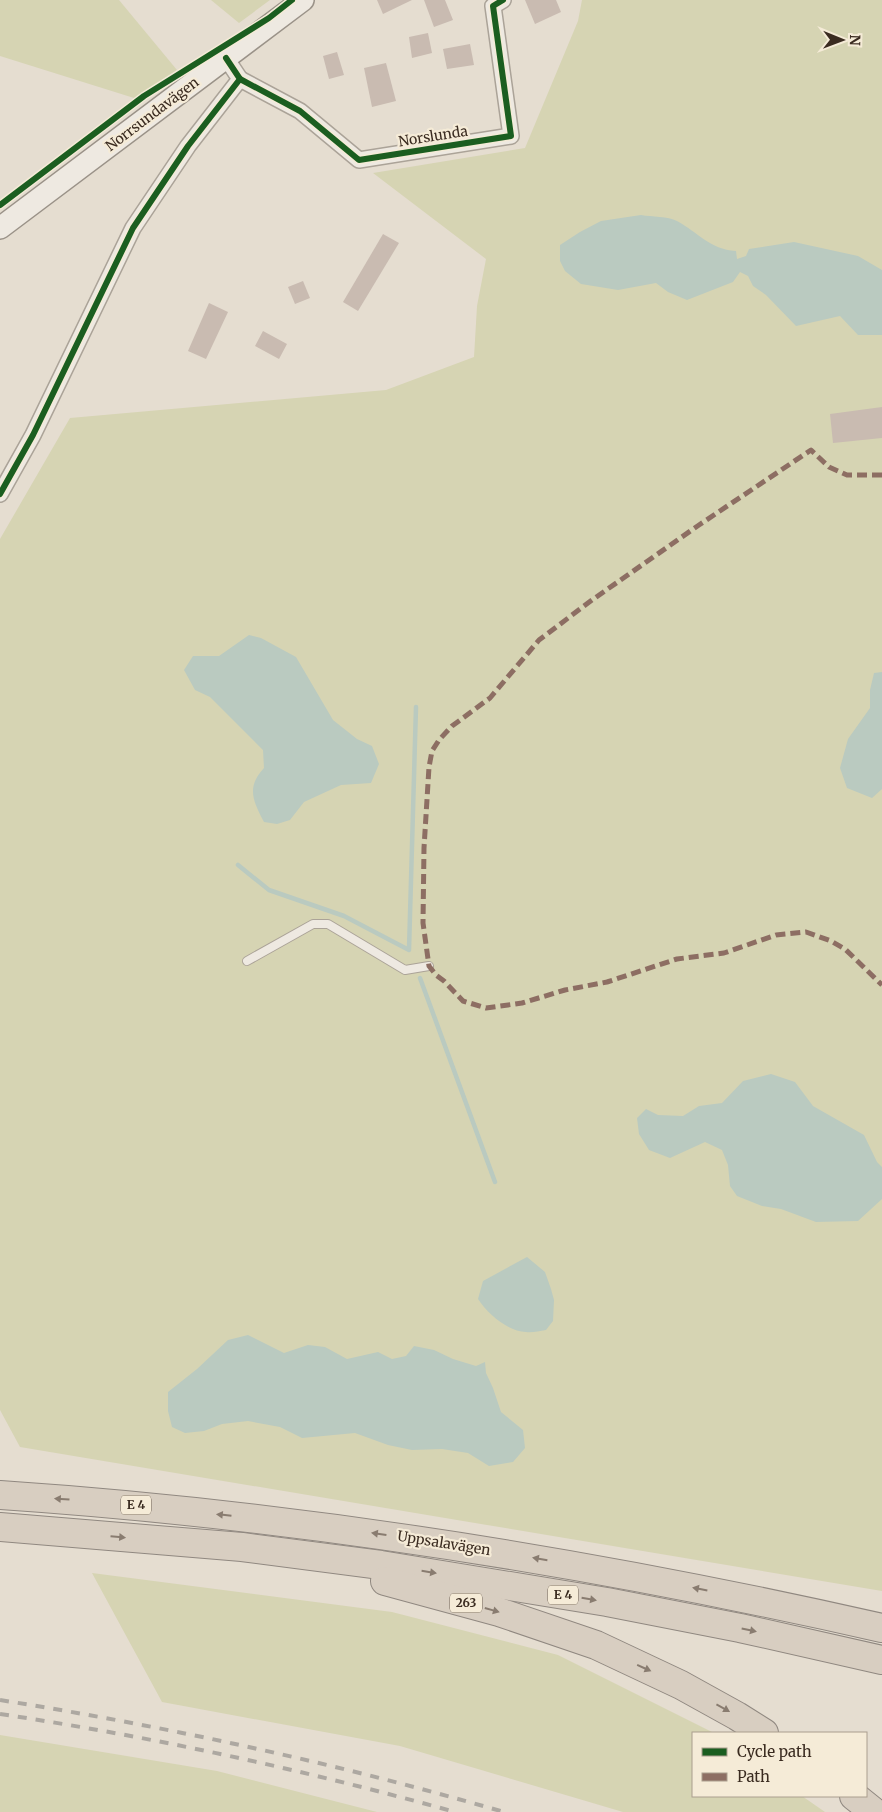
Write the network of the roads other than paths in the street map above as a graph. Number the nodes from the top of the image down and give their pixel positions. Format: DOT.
graph roads {
  1 [pos="303,0"];
  2 [pos="504,0"];
  3 [pos="226,58"];
  4 [pos="240,79"];
  5 [pos="0,228"];
  6 [pos="0,494"];
  7 [pos="248,961"];
  8 [pos="429,966"];
  9 [pos="0,1494"];
  10 [pos="0,1528"];
  11 [pos="242,1547"];
  12 [pos="744,1598"];
  13 [pos="882,1613"];
  14 [pos="882,1628"];
  15 [pos="882,1660"];
  16 [pos="762,1732"];
  17 [pos="855,1797"];
  18 [pos="874,1812"];
  1 -- 3 [label="street, Norrsundavägen"];
  2 -- 4 [label="street, Norslunda"];
  3 -- 4 [label="street"];
  3 -- 5 [label="street, Norrsundavägen"];
  4 -- 6 [label="street"];
  7 -- 8 [label="lane"];
  12 -- 9 [label="highway, Uppsalavägen / E 4, one-way"];
  10 -- 11 [label="highway, E 4, one-way"];
  11 -- 15 [label="highway, E 4, one-way"];
  11 -- 16 [label="highway, 263, one-way"];
  12 -- 13 [label="highway"];
  12 -- 14 [label="highway, Uppsalavägen / E 4"];
  17 -- 18 [label="highway"];
}
